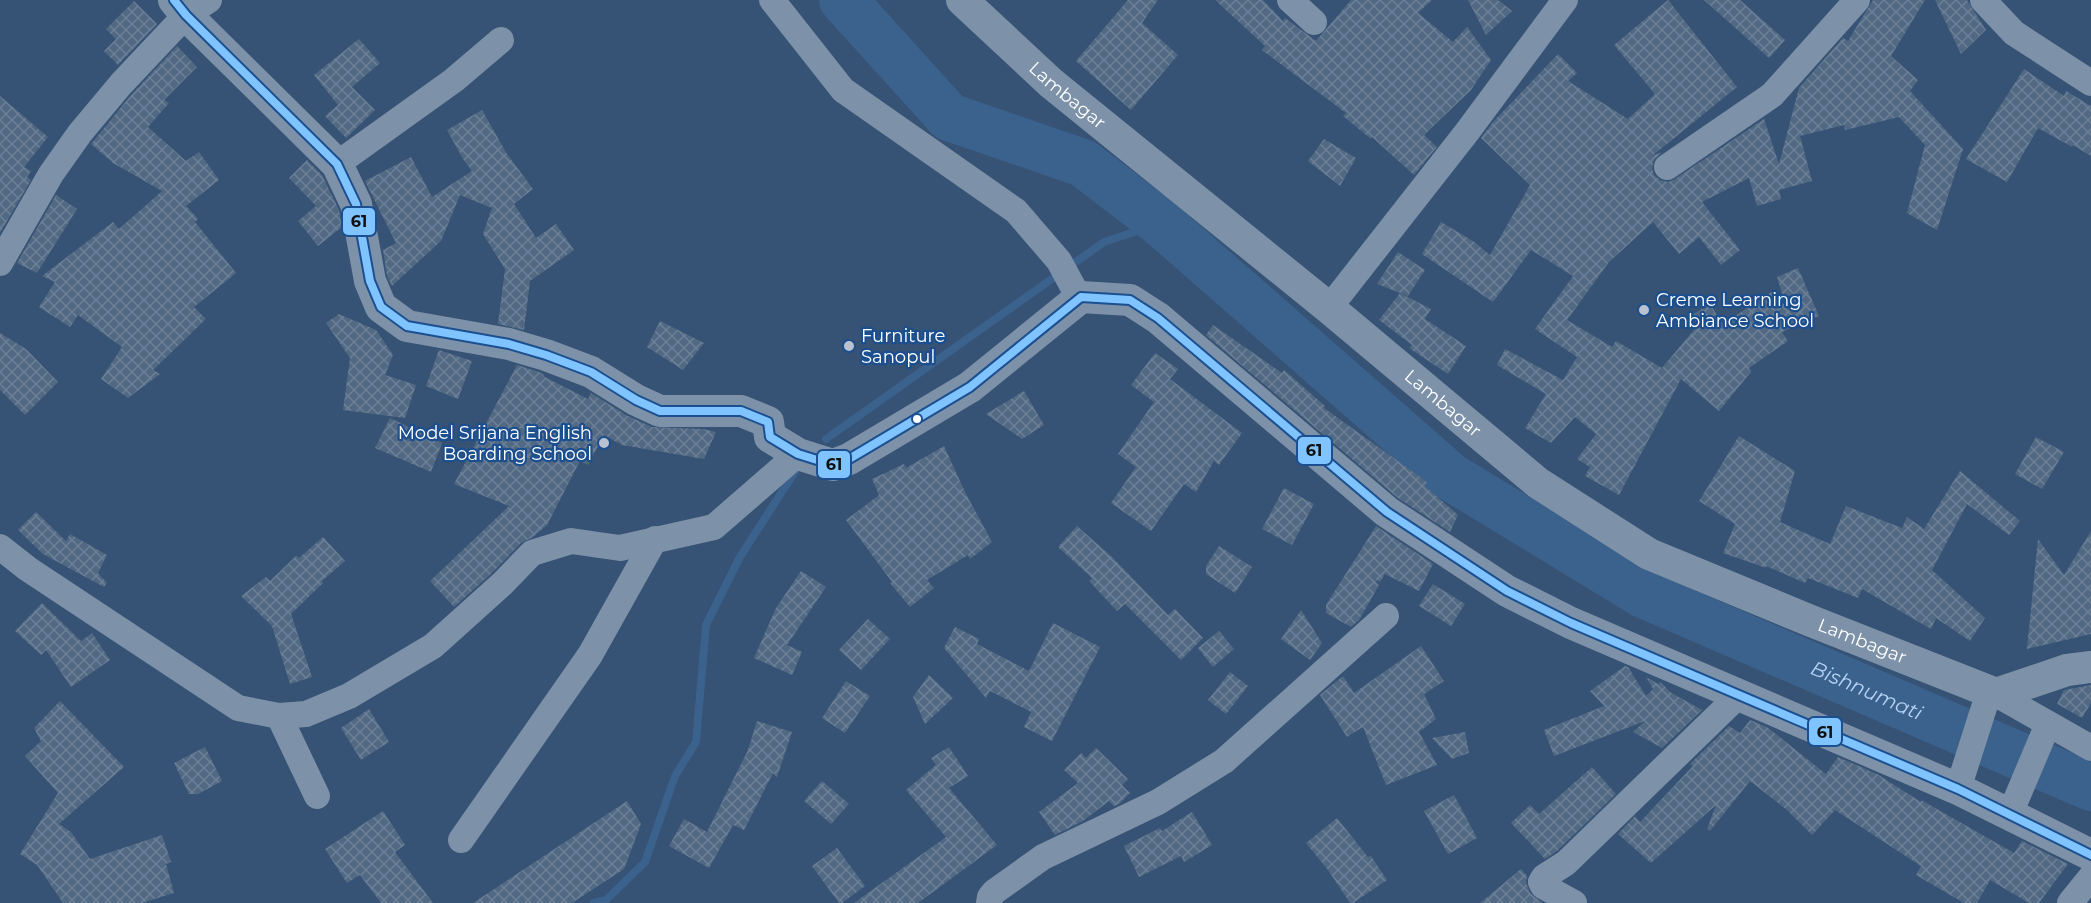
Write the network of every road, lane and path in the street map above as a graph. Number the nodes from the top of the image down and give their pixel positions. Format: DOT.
graph roads {
  1 [pos="772,0"];
  2 [pos="962,0"];
  3 [pos="1290,0"];
  4 [pos="1566,0"];
  5 [pos="1857,0"];
  6 [pos="1983,0"];
  7 [pos="190,5"];
  8 [pos="1314,22"];
  9 [pos="501,40"];
  10 [pos="2091,83"];
  11 [pos="337,164"];
  12 [pos="1667,167"];
  13 [pos="0,262"];
  14 [pos="1077,292"];
  15 [pos="1329,308"];
  16 [pos="798,454"];
  17 [pos="655,539"];
  18 [pos="0,547"];
  19 [pos="1386,616"];
  20 [pos="2091,667"];
  21 [pos="1738,696"];
  22 [pos="1989,700"];
  23 [pos="279,716"];
  24 [pos="2044,735"];
  25 [pos="2091,748"];
  26 [pos="1961,779"];
  27 [pos="317,796"];
  28 [pos="2014,804"];
  29 [pos="461,840"];
  30 [pos="2091,855"];
  31 [pos="2091,878"];
  32 [pos="990,903"];
  33 [pos="1574,903"];
  34 [pos="2070,903"];
  1 -- 14 [label="street"];
  2 -- 15 [label="street, Lambagar"];
  3 -- 8 [label="street"];
  4 -- 15 [label="street"];
  5 -- 12 [label="street"];
  6 -- 10 [label="street"];
  7 -- 11 [label="street"];
  7 -- 13 [label="street"];
  9 -- 11 [label="street"];
  11 -- 16 [label="street"];
  14 -- 16 [label="street"];
  14 -- 21 [label="street"];
  15 -- 22 [label="street, Lambagar"];
  16 -- 17 [label="street"];
  17 -- 23 [label="street"];
  17 -- 29 [label="street"];
  18 -- 23 [label="street"];
  19 -- 32 [label="street"];
  20 -- 22 [label="street"];
  21 -- 26 [label="street"];
  21 -- 33 [label="street"];
  22 -- 24 [label="street"];
  22 -- 26 [label="street"];
  23 -- 27 [label="street"];
  24 -- 25 [label="street"];
  24 -- 28 [label="street"];
  26 -- 28 [label="street"];
  28 -- 30 [label="street"];
  31 -- 34 [label="street"];
}
